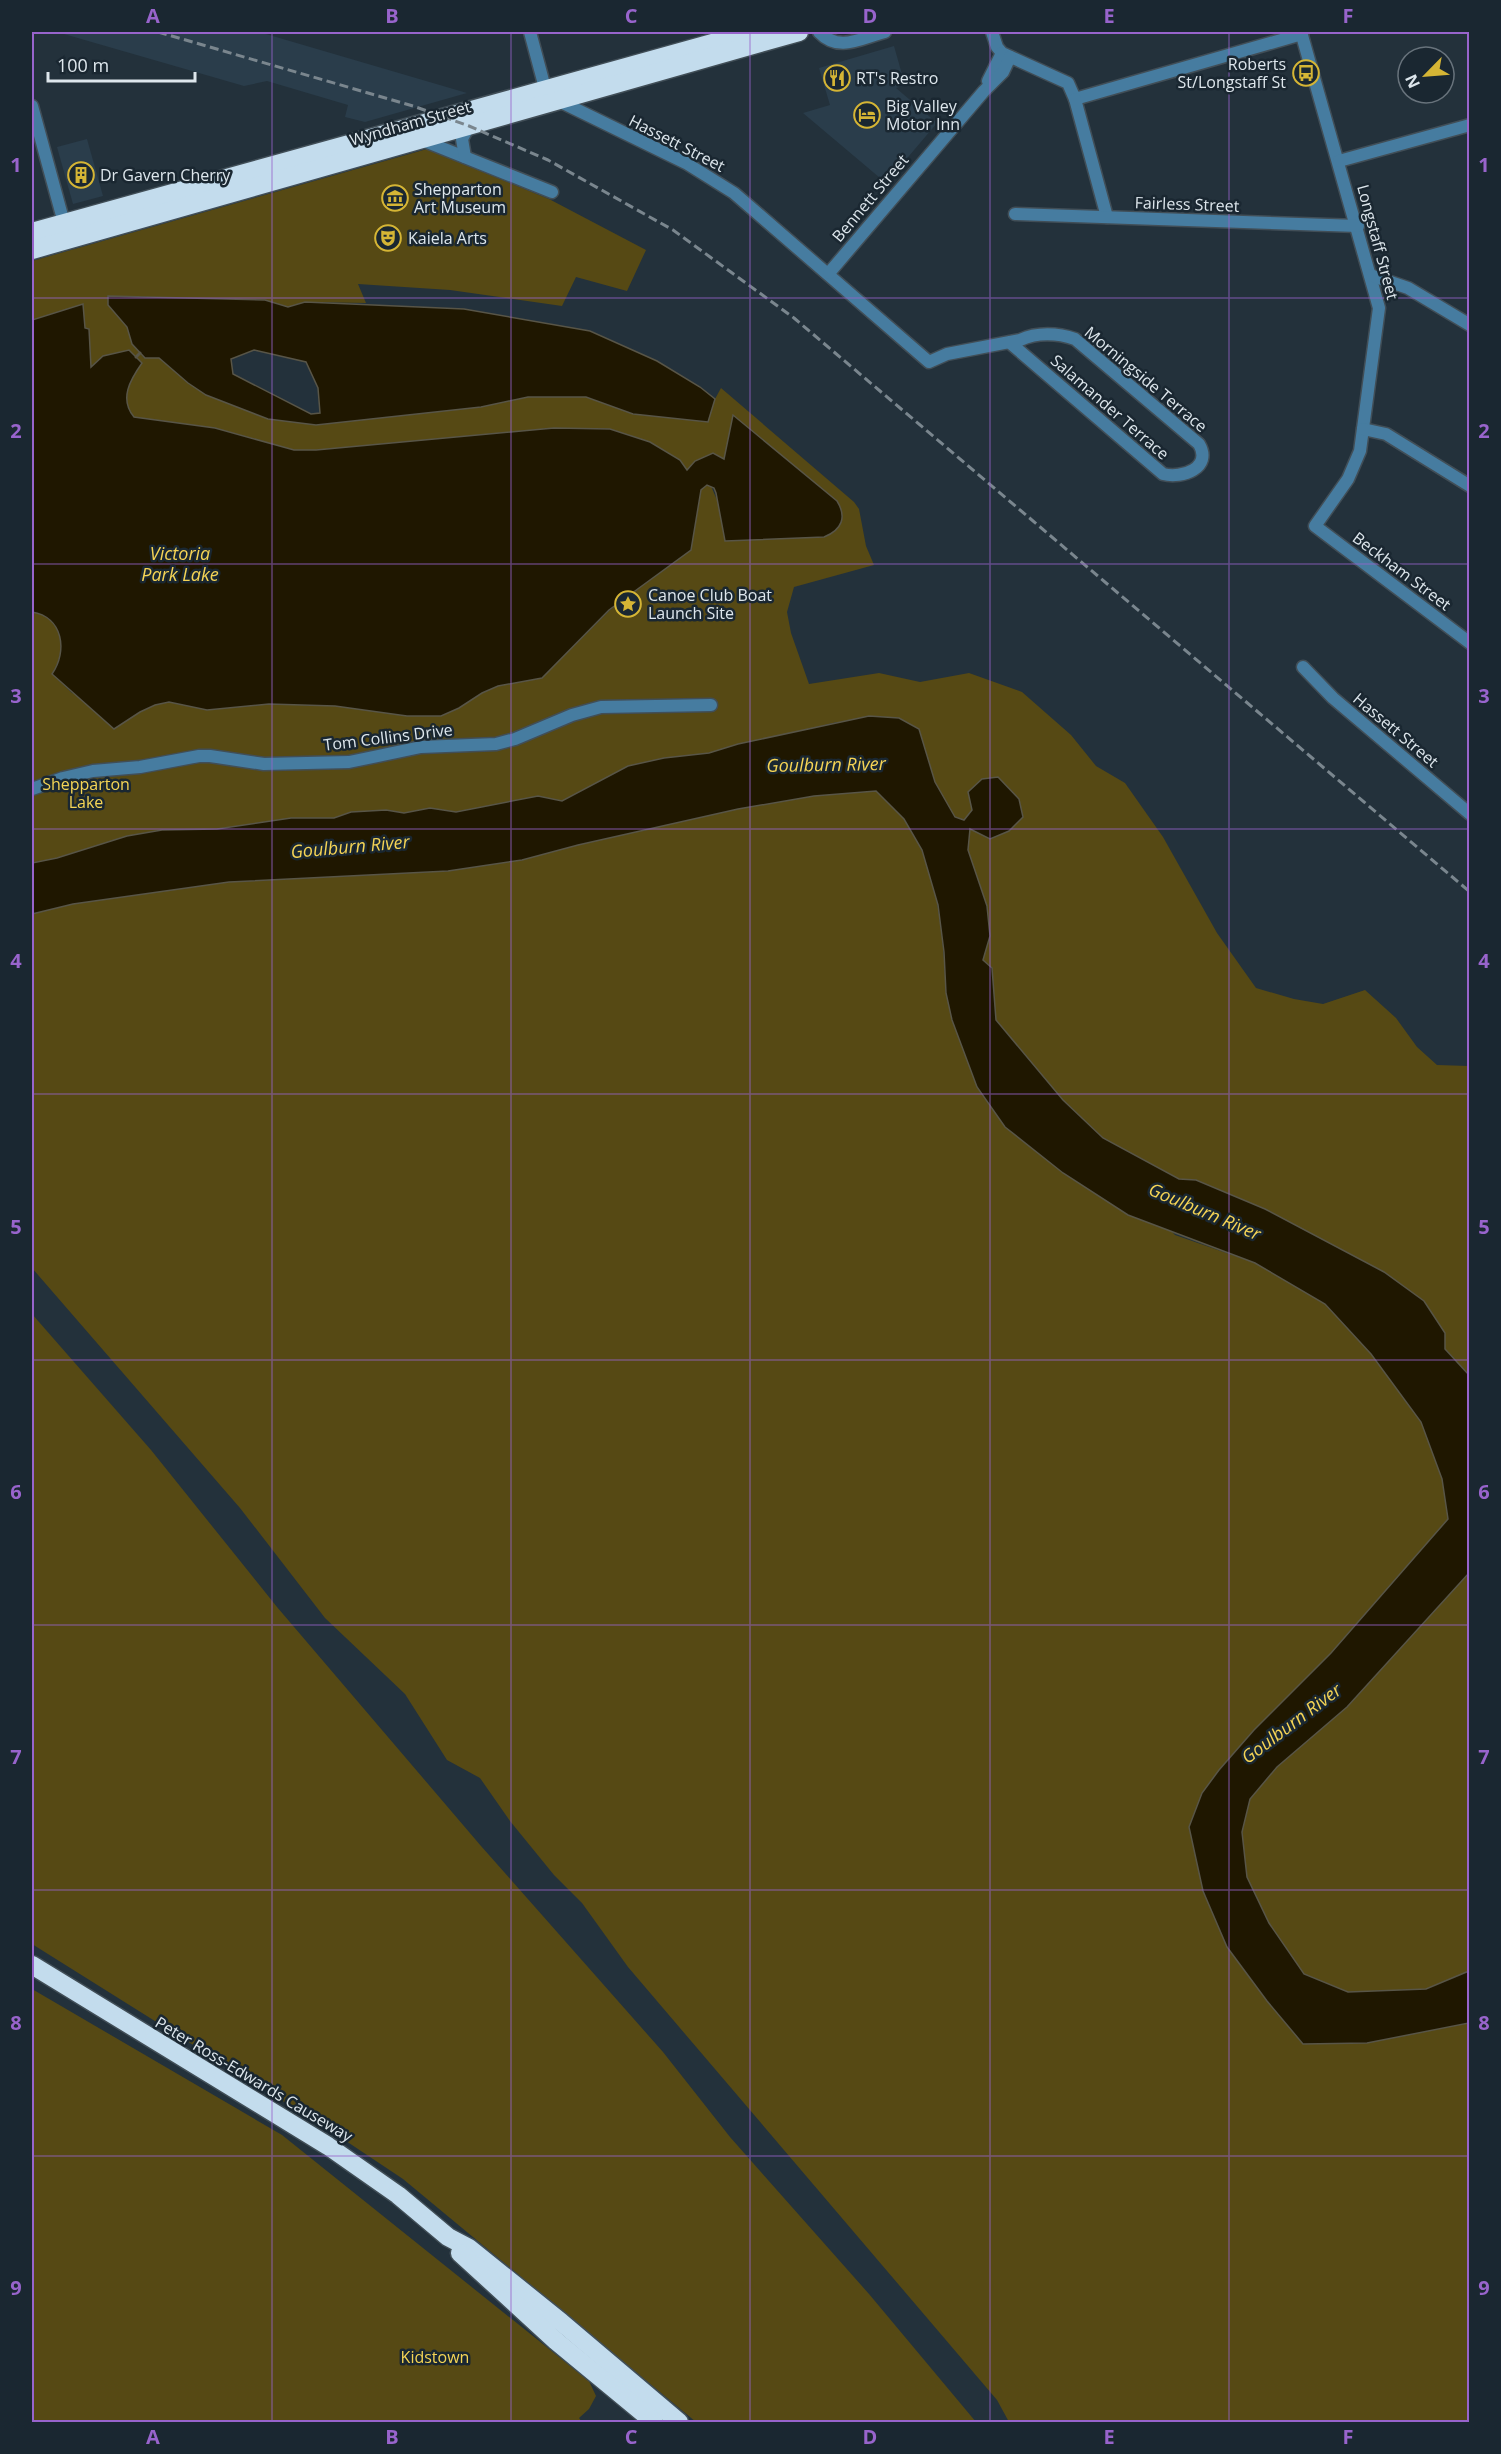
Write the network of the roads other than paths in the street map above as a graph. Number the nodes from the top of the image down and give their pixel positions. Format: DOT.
graph roads {
  1 [pos="530,32"];
  2 [pos="752,32"];
  3 [pos="799,32"];
  4 [pos="819,32"];
  5 [pos="885,32"];
  6 [pos="992,32"];
  7 [pos="1302,33"];
  8 [pos="853,36"];
  9 [pos="1006,55"];
  10 [pos="551,94"];
  11 [pos="1075,99"];
  12 [pos="32,106"];
  13 [pos="1470,125"];
  14 [pos="469,126"];
  15 [pos="419,132"];
  16 [pos="465,157"];
  17 [pos="1339,161"];
  18 [pos="552,192"];
  19 [pos="1015,214"];
  20 [pos="1107,217"];
  21 [pos="1358,226"];
  22 [pos="32,232"];
  23 [pos="66,232"];
  24 [pos="32,250"];
  25 [pos="829,273"];
  26 [pos="1370,275"];
  27 [pos="1470,326"];
  28 [pos="1010,342"];
  29 [pos="1363,429"];
  30 [pos="1195,470"];
  31 [pos="1470,486"];
  32 [pos="1315,526"];
  33 [pos="1470,643"];
  34 [pos="1303,667"];
  35 [pos="711,705"];
  36 [pos="32,789"];
  37 [pos="1470,814"];
  38 [pos="32,1965"];
  39 [pos="634,2400"];
  40 [pos="654,2422"];
  41 [pos="678,2422"];
  1 -- 10 [label="street"];
  2 -- 10 [label="highway, Wyndham Street"];
  3 -- 10 [label="highway, Wyndham Street"];
  4 -- 8 [label="street"];
  5 -- 8 [label="street"];
  6 -- 9 [label="street"];
  7 -- 11 [label="street"];
  7 -- 17 [label="street, Longstaff Street"];
  9 -- 11 [label="street"];
  9 -- 25 [label="street, Bennett Street"];
  10 -- 14 [label="highway, Wyndham Street"];
  10 -- 15 [label="highway, Wyndham Street"];
  10 -- 25 [label="street, Hassett Street"];
  11 -- 20 [label="street"];
  12 -- 23 [label="street"];
  13 -- 17 [label="street"];
  14 -- 15 [label="highway, Wyndham Street"];
  14 -- 16 [label="street"];
  15 -- 16 [label="street"];
  15 -- 23 [label="highway, Wyndham Street"];
  16 -- 18 [label="street"];
  17 -- 21 [label="street, Longstaff Street"];
  19 -- 20 [label="street, Fairless Street"];
  20 -- 21 [label="street, Fairless Street"];
  21 -- 26 [label="street, Longstaff Street"];
  22 -- 23 [label="highway, Wyndham Street"];
  23 -- 24 [label="highway, Wyndham Street"];
  25 -- 28 [label="street, Morningside Terrace"];
  26 -- 27 [label="street"];
  26 -- 29 [label="street, Longstaff Street"];
  28 -- 30 [label="street, Salamander Terrace"];
  28 -- 30 [label="street, Morningside Terrace"];
  29 -- 31 [label="street"];
  29 -- 32 [label="street, Longstaff Street"];
  32 -- 33 [label="street, Beckham Street"];
  34 -- 37 [label="street, Hassett Street"];
  35 -- 36 [label="street, Tom Collins Drive"];
  38 -- 39 [label="highway, Peter Ross-Edwards Causeway"];
  39 -- 40 [label="highway, Peter Ross-Edwards Causeway"];
  39 -- 41 [label="highway, Peter Ross-Edwards Causeway"];
}
